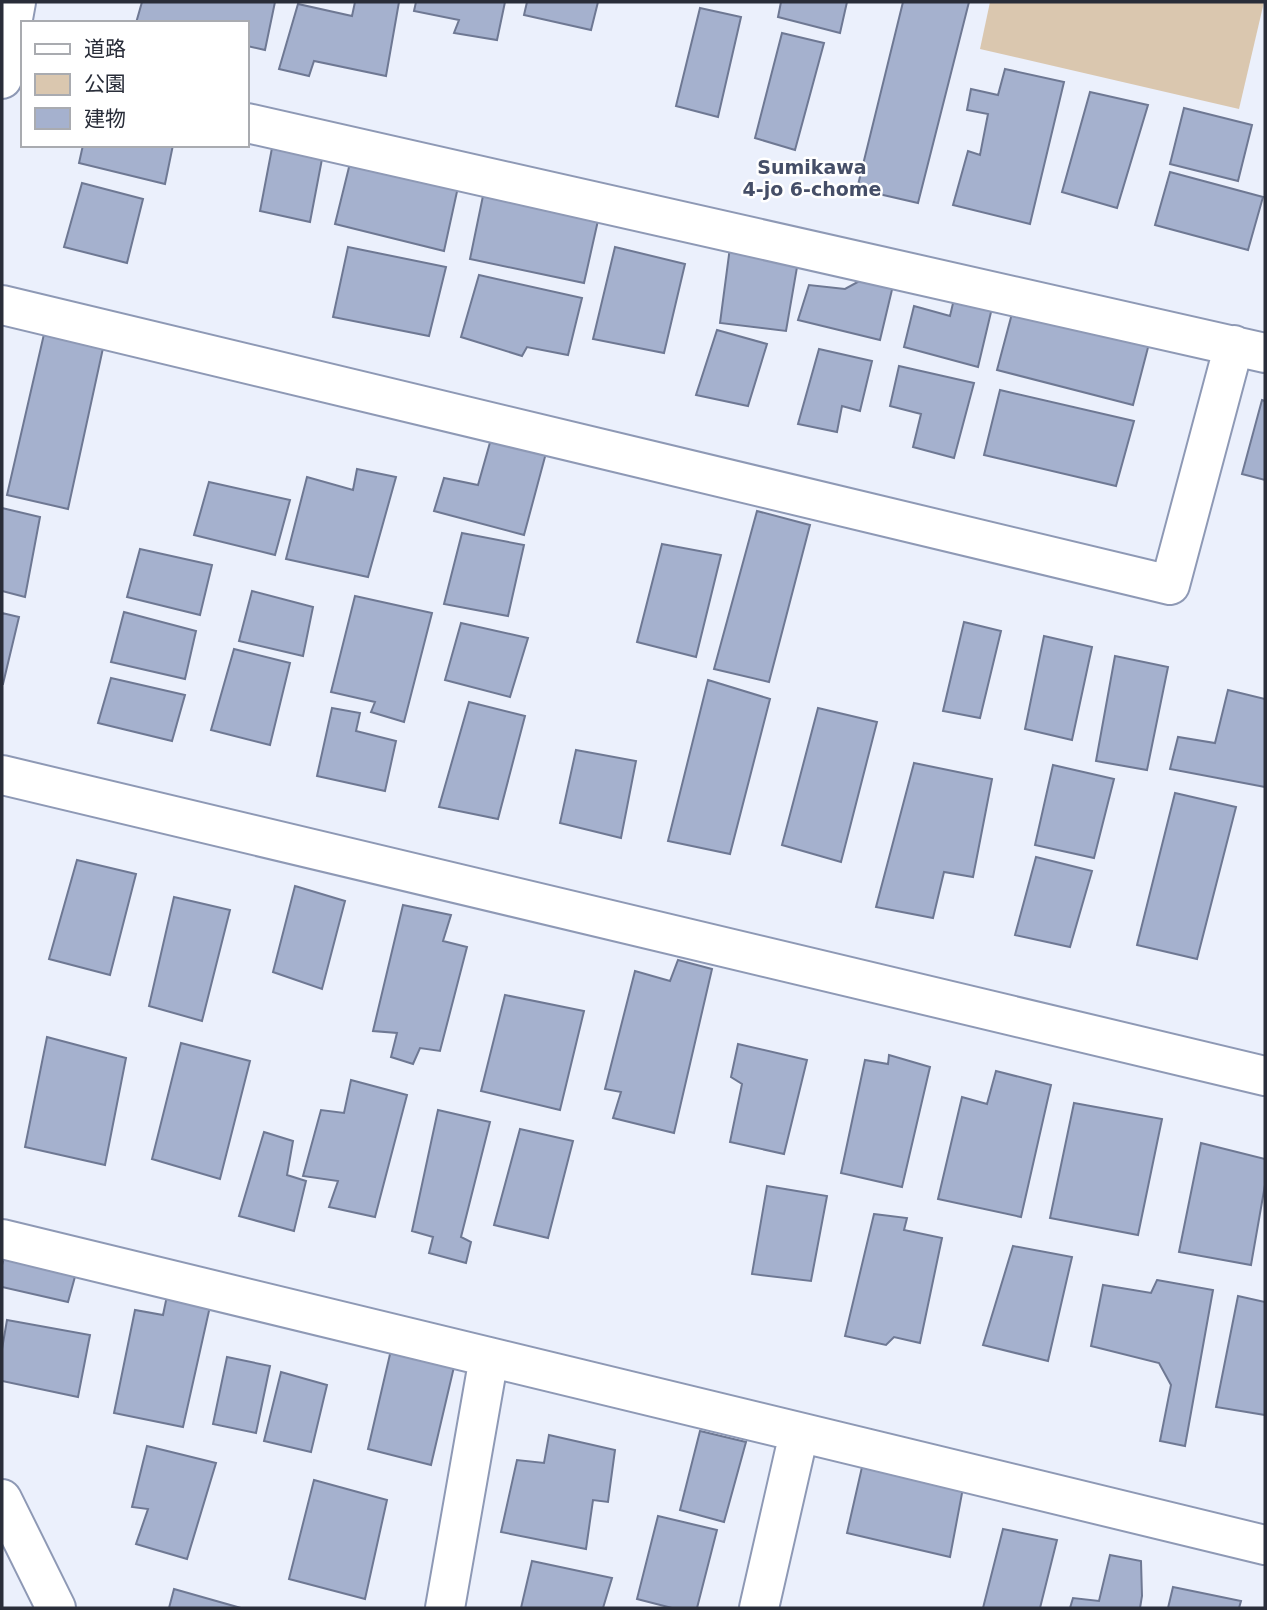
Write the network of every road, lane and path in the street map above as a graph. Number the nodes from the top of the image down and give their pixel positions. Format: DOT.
graph roads {
  1 [pos="16,2"];
  2 [pos="9,73"];
  3 [pos="248,123"];
  4 [pos="2,305"];
  5 [pos="1250,349"];
  6 [pos="2,775"];
  7 [pos="1265,1076"];
  8 [pos="2,1239"];
  9 [pos="489,1357"];
  10 [pos="799,1433"];
  11 [pos="2,1499"];
  12 [pos="1265,1545"];
  13 [pos="56,1608"];
  14 [pos="445,1608"];
  15 [pos="759,1608"];
  1 -- 2 [label="street"];
  3 -- 5 [label="street"];
  4 -- 5 [label="street"];
  6 -- 7 [label="street"];
  8 -- 9 [label="street"];
  9 -- 10 [label="street"];
  9 -- 14 [label="street"];
  10 -- 12 [label="street"];
  10 -- 15 [label="street"];
  11 -- 13 [label="street"];
}
